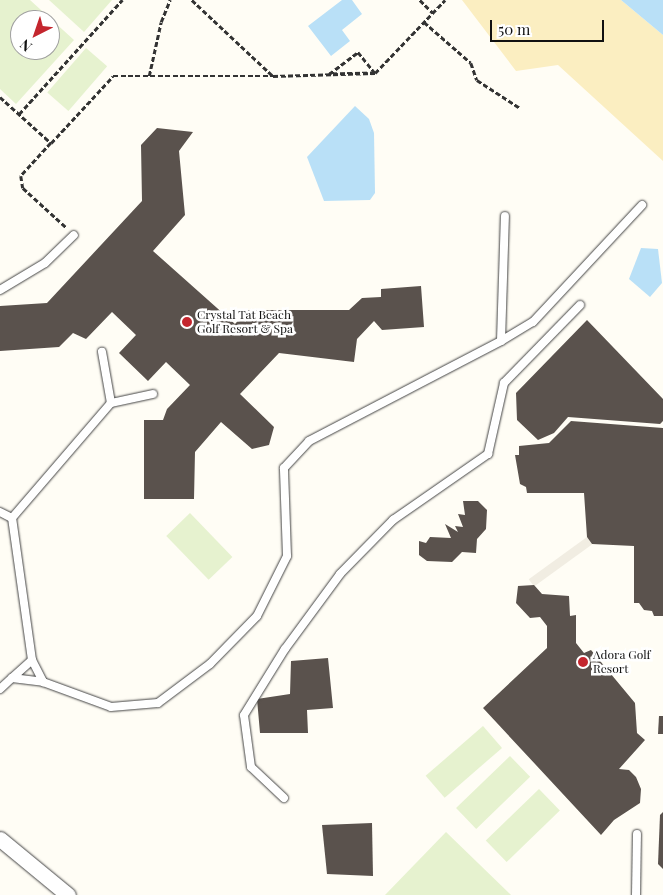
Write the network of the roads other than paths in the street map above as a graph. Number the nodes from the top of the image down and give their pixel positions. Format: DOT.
graph roads {
  1 [pos="642,205"];
  2 [pos="505,216"];
  3 [pos="74,235"];
  4 [pos="0,290"];
  5 [pos="580,306"];
  6 [pos="501,341"];
  7 [pos="102,352"];
  8 [pos="153,394"];
  9 [pos="111,404"];
  10 [pos="0,512"];
  11 [pos="12,518"];
  12 [pos="32,660"];
  13 [pos="12,678"];
  14 [pos="43,682"];
  15 [pos="0,689"];
  16 [pos="284,798"];
  17 [pos="637,834"];
  18 [pos="0,839"];
  19 [pos="68,895"];
  20 [pos="636,895"];
  1 -- 6 [label="lane"];
  2 -- 6 [label="lane"];
  3 -- 4 [label="lane"];
  5 -- 16 [label="lane"];
  6 -- 14 [label="lane"];
  7 -- 9 [label="lane"];
  8 -- 9 [label="lane"];
  9 -- 11 [label="lane"];
  10 -- 11 [label="lane"];
  11 -- 12 [label="lane"];
  12 -- 13 [label="lane"];
  12 -- 14 [label="lane"];
  13 -- 14 [label="lane"];
  13 -- 15 [label="lane"];
  17 -- 20 [label="lane"];
  18 -- 19 [label="street"];
}
